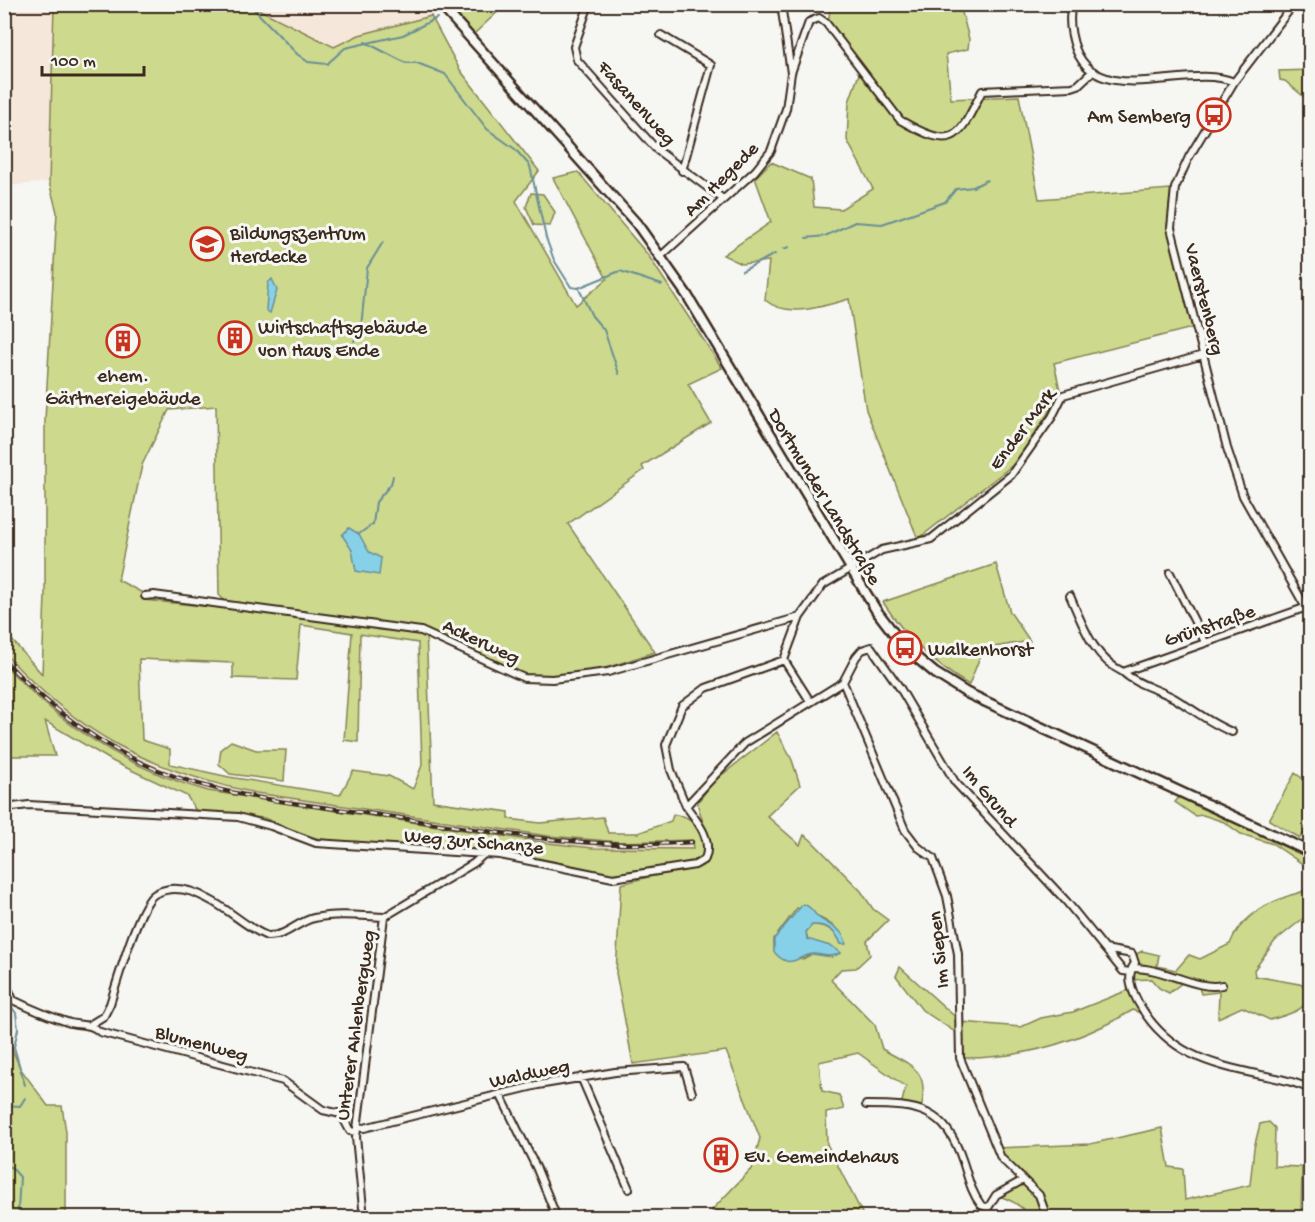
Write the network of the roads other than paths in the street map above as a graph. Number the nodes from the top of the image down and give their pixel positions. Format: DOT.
graph roads {
  1 [pos="440,4"];
  2 [pos="589,4"];
  3 [pos="781,4"];
  4 [pos="1072,4"];
  5 [pos="1294,4"];
  6 [pos="661,35"];
  7 [pos="1093,71"];
  8 [pos="791,73"];
  9 [pos="1234,82"];
  10 [pos="682,171"];
  11 [pos="723,199"];
  12 [pos="662,256"];
  13 [pos="1203,355"];
  14 [pos="850,570"];
  15 [pos="1170,573"];
  16 [pos="145,596"];
  17 [pos="1070,596"];
  18 [pos="1307,608"];
  19 [pos="1311,615"];
  20 [pos="800,617"];
  21 [pos="1205,642"];
  22 [pos="784,660"];
  23 [pos="1123,672"];
  24 [pos="843,682"];
  25 [pos="810,702"];
  26 [pos="1232,732"];
  27 [pos="686,806"];
  28 [pos="4,808"];
  29 [pos="1311,852"];
  30 [pos="483,855"];
  31 [pos="384,917"];
  32 [pos="1105,950"];
  33 [pos="1131,970"];
  34 [pos="4,979"];
  35 [pos="1222,985"];
  36 [pos="91,1024"];
  37 [pos="581,1077"];
  38 [pos="1311,1089"];
  39 [pos="692,1093"];
  40 [pos="500,1094"];
  41 [pos="866,1105"];
  42 [pos="357,1130"];
  43 [pos="1023,1180"];
  44 [pos="628,1189"];
  45 [pos="364,1218"];
  46 [pos="557,1218"];
  47 [pos="1047,1218"];
  1 -- 12 [label="main road, Dortmunder Landstraße"];
  2 -- 10 [label="street, Fasanenweg"];
  3 -- 8 [label="street, Am Hegede"];
  4 -- 7 [label="street"];
  5 -- 9 [label="street, Vaerstenberg"];
  6 -- 10 [label="street"];
  7 -- 8 [label="street"];
  7 -- 9 [label="street"];
  8 -- 11 [label="street, Am Hegede"];
  9 -- 13 [label="street, Vaerstenberg"];
  10 -- 11 [label="street, Fasanenweg"];
  11 -- 12 [label="street, Am Hegede"];
  12 -- 14 [label="main road, Dortmunder Landstraße"];
  13 -- 14 [label="street, Ender Mark"];
  13 -- 18 [label="street, Vaerstenberg"];
  14 -- 20 [label="street, Ender Mark"];
  14 -- 29 [label="main road, Dortmunder Landstraße"];
  15 -- 21 [label="street"];
  16 -- 20 [label="street, Ackerweg"];
  17 -- 23 [label="street"];
  18 -- 19 [label="street, Vaerstenberg"];
  18 -- 21 [label="street, Grünstraße"];
  20 -- 22 [label="street, Ender Mark"];
  21 -- 23 [label="street, Grünstraße"];
  22 -- 25 [label="street"];
  22 -- 27 [label="street"];
  23 -- 26 [label="street"];
  24 -- 25 [label="street"];
  24 -- 32 [label="street, Im Grund"];
  24 -- 43 [label="street, Im Siepen"];
  25 -- 27 [label="street"];
  27 -- 30 [label="street, Weg zur Schanze"];
  28 -- 30 [label="street, Weg zur Schanze"];
  30 -- 31 [label="street, Unterer Ahlenbergweg"];
  31 -- 36 [label="street"];
  31 -- 42 [label="street, Unterer Ahlenbergweg"];
  32 -- 33 [label="street, Im Grund"];
  32 -- 33 [label="street"];
  33 -- 35 [label="street"];
  33 -- 38 [label="street"];
  34 -- 36 [label="street, Blumenweg"];
  36 -- 42 [label="street, Blumenweg"];
  37 -- 39 [label="street, Waldweg"];
  37 -- 40 [label="street, Waldweg"];
  37 -- 44 [label="street"];
  40 -- 42 [label="street, Waldweg"];
  40 -- 46 [label="street"];
  41 -- 43 [label="street"];
  42 -- 45 [label="street, Unterer Ahlenbergweg"];
  43 -- 47 [label="street, Im Siepen"];
}
